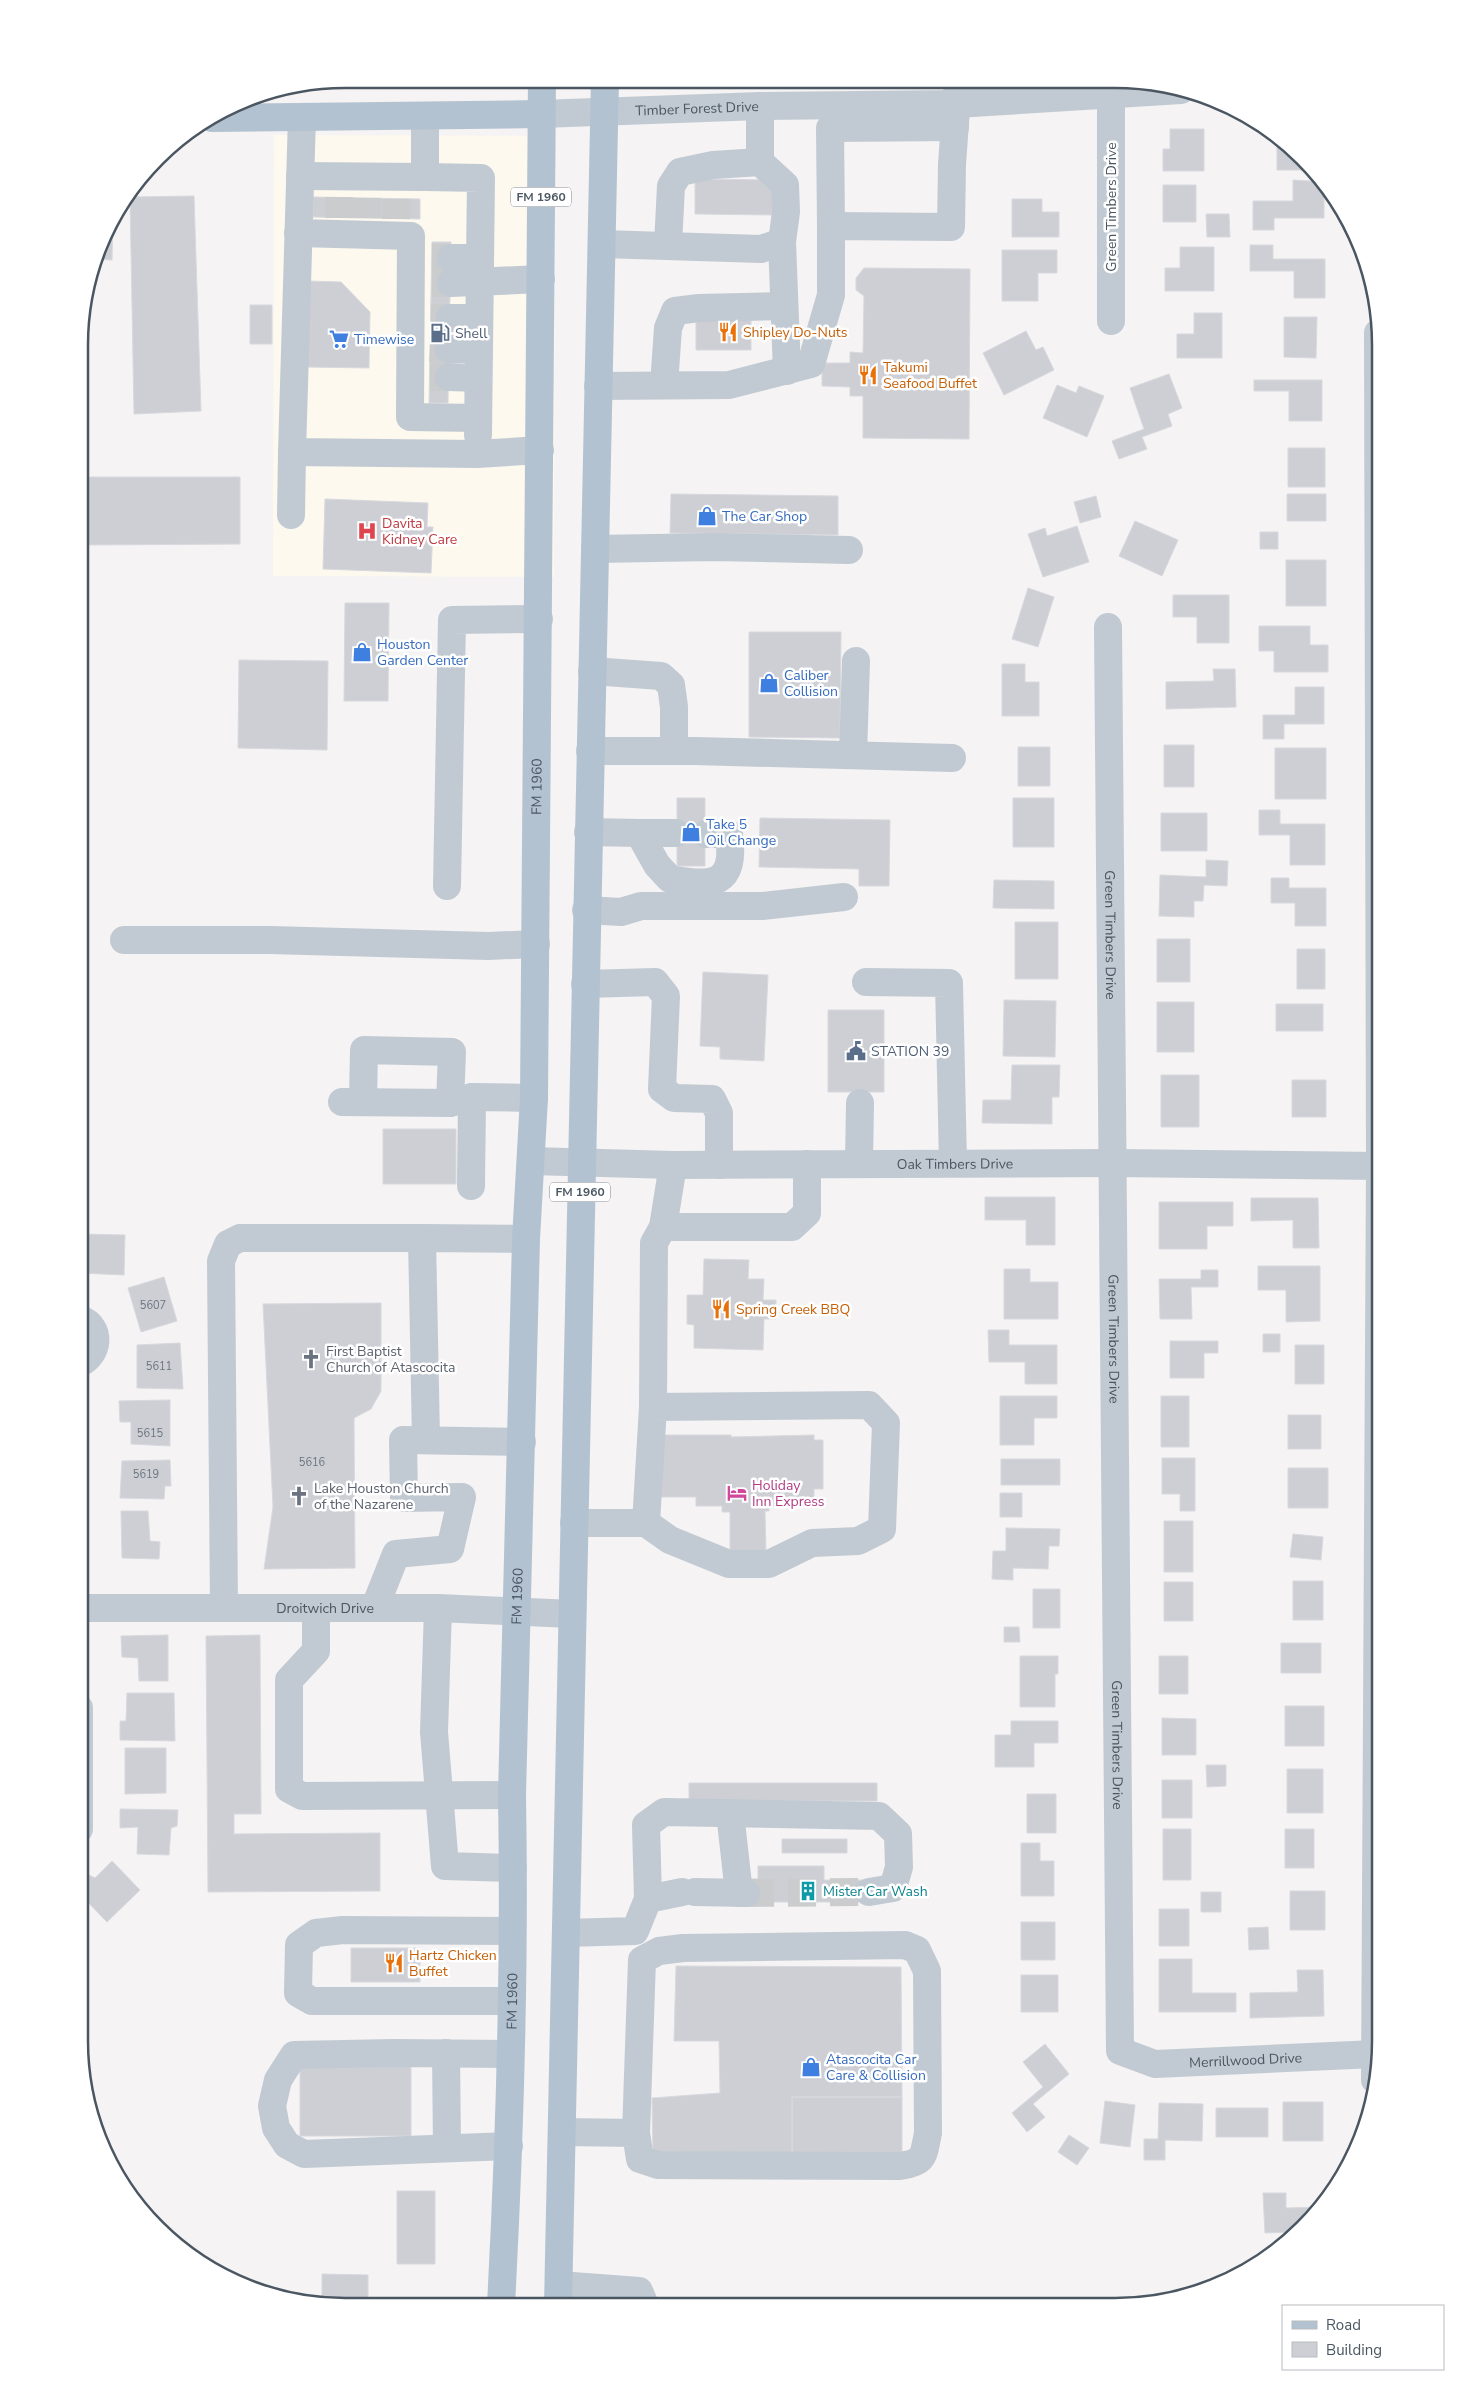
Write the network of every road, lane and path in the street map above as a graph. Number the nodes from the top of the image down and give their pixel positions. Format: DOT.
graph roads {
  1 [pos="542,88"];
  2 [pos="605,88"];
  3 [pos="1159,91"];
  4 [pos="1111,94"];
  5 [pos="956,104"];
  6 [pos="760,106"];
  7 [pos="604,112"];
  8 [pos="541,114"];
  9 [pos="425,116"];
  10 [pos="302,117"];
  11 [pos="224,118"];
  12 [pos="760,162"];
  13 [pos="300,176"];
  14 [pos="425,177"];
  15 [pos="338,207"];
  16 [pos="367,207"];
  17 [pos="396,208"];
  18 [pos="831,226"];
  19 [pos="298,233"];
  20 [pos="782,242"];
  21 [pos="602,244"];
  22 [pos="668,245"];
  23 [pos="480,270"];
  24 [pos="431,271"];
  25 [pos="541,279"];
  26 [pos="784,306"];
  27 [pos="431,318"];
  28 [pos="480,318"];
  29 [pos="1111,321"];
  30 [pos="430,348"];
  31 [pos="479,349"];
  32 [pos="786,371"];
  33 [pos="430,377"];
  34 [pos="478,378"];
  35 [pos="664,385"];
  36 [pos="598,386"];
  37 [pos="478,418"];
  38 [pos="540,450"];
  39 [pos="292,452"];
  40 [pos="478,454"];
  41 [pos="291,515"];
  42 [pos="595,549"];
  43 [pos="849,550"];
  44 [pos="539,619"];
  45 [pos="1108,627"];
  46 [pos="856,661"];
  47 [pos="592,672"];
  48 [pos="590,751"];
  49 [pos="674,751"];
  50 [pos="853,754"];
  51 [pos="952,758"];
  52 [pos="588,832"];
  53 [pos="639,833"];
  54 [pos="676,833"];
  55 [pos="706,834"];
  56 [pos="447,886"];
  57 [pos="844,897"];
  58 [pos="586,910"];
  59 [pos="124,940"];
  60 [pos="536,944"];
  61 [pos="866,982"];
  62 [pos="585,984"];
  63 [pos="534,1098"];
  64 [pos="461,1100"];
  65 [pos="860,1103"];
  66 [pos="531,1162"];
  67 [pos="580,1163"];
  68 [pos="953,1163"];
  69 [pos="1114,1163"];
  70 [pos="808,1164"];
  71 [pos="859,1164"];
  72 [pos="673,1165"];
  73 [pos="719,1165"];
  74 [pos="1372,1166"];
  75 [pos="471,1186"];
  76 [pos="663,1227"];
  77 [pos="422,1238"];
  78 [pos="526,1239"];
  79 [pos="88,1324"];
  80 [pos="88,1357"];
  81 [pos="653,1407"];
  82 [pos="426,1440"];
  83 [pos="522,1442"];
  84 [pos="574,1523"];
  85 [pos="646,1523"];
  86 [pos="375,1607"];
  87 [pos="88,1608"];
  88 [pos="224,1608"];
  89 [pos="316,1608"];
  90 [pos="438,1608"];
  91 [pos="516,1611"];
  92 [pos="572,1614"];
  93 [pos="439,1795"];
  94 [pos="512,1795"];
  95 [pos="730,1813"];
  96 [pos="513,1868"];
  97 [pos="869,1892"];
  98 [pos="648,1898"];
  99 [pos="512,1931"];
  100 [pos="635,1932"];
  101 [pos="566,1933"];
  102 [pos="642,1960"];
  103 [pos="511,2002"];
  104 [pos="1120,2051"];
  105 [pos="446,2053"];
  106 [pos="510,2054"];
  107 [pos="1370,2067"];
  108 [pos="562,2132"];
  109 [pos="636,2133"];
  110 [pos="509,2146"];
  111 [pos="447,2148"];
  112 [pos="558,2295"];
  113 [pos="501,2298"];
  114 [pos="642,2298"];
  1 -- 8 [label="main road, FM 1960 / FM 1960"];
  2 -- 7 [label="main road, FM 1960 / FM 1960"];
  3 -- 4 [label="street, Timber Forest Drive"];
  4 -- 5 [label="street, Timber Forest Drive"];
  4 -- 29 [label="street, Green Timbers Drive"];
  5 -- 6 [label="street, Timber Forest Drive"];
  5 -- 18 [label="street"];
  5 -- 18 [label="street"];
  6 -- 7 [label="street, Timber Forest Drive"];
  6 -- 12 [label="street"];
  7 -- 8 [label="street, Timber Forest Drive"];
  7 -- 21 [label="main road, FM 1960 / FM 1960"];
  8 -- 9 [label="main road, Timber Forest Drive"];
  8 -- 25 [label="main road, FM 1960 / FM 1960"];
  9 -- 10 [label="main road, Timber Forest Drive"];
  9 -- 14 [label="street"];
  10 -- 11 [label="main road, Timber Forest Drive"];
  10 -- 13 [label="street"];
  12 -- 20 [label="street"];
  12 -- 22 [label="street"];
  13 -- 15 [label="street"];
  13 -- 19 [label="street"];
  14 -- 17 [label="street"];
  14 -- 23 [label="street"];
  15 -- 16 [label="street"];
  15 -- 16 [label="street"];
  15 -- 19 [label="street"];
  16 -- 17 [label="street"];
  16 -- 17 [label="street"];
  17 -- 24 [label="street"];
  18 -- 32 [label="street"];
  19 -- 39 [label="street"];
  20 -- 22 [label="street"];
  20 -- 26 [label="street"];
  21 -- 22 [label="street"];
  21 -- 36 [label="main road, FM 1960 / FM 1960"];
  23 -- 24 [label="street"];
  23 -- 25 [label="street"];
  23 -- 28 [label="street"];
  24 -- 27 [label="street"];
  25 -- 38 [label="main road, FM 1960 / FM 1960"];
  26 -- 32 [label="street"];
  26 -- 35 [label="street"];
  27 -- 28 [label="street"];
  27 -- 30 [label="street"];
  28 -- 31 [label="street"];
  30 -- 31 [label="street"];
  30 -- 33 [label="street"];
  31 -- 34 [label="street"];
  32 -- 35 [label="street"];
  33 -- 34 [label="street"];
  33 -- 37 [label="street"];
  34 -- 37 [label="street"];
  35 -- 36 [label="street"];
  36 -- 42 [label="main road, FM 1960 / FM 1960"];
  37 -- 40 [label="street"];
  38 -- 40 [label="street"];
  38 -- 44 [label="main road, FM 1960 / FM 1960"];
  39 -- 40 [label="street"];
  39 -- 41 [label="street"];
  42 -- 43 [label="street"];
  42 -- 47 [label="main road, FM 1960 / FM 1960"];
  44 -- 56 [label="street"];
  44 -- 60 [label="main road, FM 1960 / FM 1960"];
  45 -- 69 [label="street, Green Timbers Drive"];
  46 -- 50 [label="street"];
  47 -- 48 [label="main road, FM 1960 / FM 1960"];
  47 -- 49 [label="street"];
  48 -- 49 [label="street"];
  48 -- 52 [label="main road, FM 1960 / FM 1960"];
  49 -- 50 [label="street"];
  50 -- 51 [label="street"];
  52 -- 53 [label="street"];
  52 -- 58 [label="main road, FM 1960 / FM 1960"];
  53 -- 54 [label="street"];
  53 -- 55 [label="street"];
  57 -- 58 [label="street"];
  58 -- 62 [label="main road, FM 1960 / FM 1960"];
  59 -- 60 [label="street"];
  60 -- 63 [label="main road, FM 1960 / FM 1960"];
  61 -- 68 [label="street"];
  62 -- 67 [label="main road, FM 1960 / FM 1960"];
  62 -- 73 [label="street"];
  63 -- 64 [label="street"];
  63 -- 66 [label="main road, FM 1960 / FM 1960"];
  64 -- 64 [label="street"];
  64 -- 75 [label="street"];
  65 -- 71 [label="street"];
  66 -- 67 [label="street, Oak Timbers Drive"];
  66 -- 78 [label="main road, FM 1960 / FM 1960"];
  67 -- 72 [label="street, Oak Timbers Drive"];
  67 -- 84 [label="main road, FM 1960 / FM 1960"];
  68 -- 69 [label="street, Oak Timbers Drive"];
  68 -- 71 [label="street, Oak Timbers Drive"];
  69 -- 74 [label="street, Oak Timbers Drive"];
  69 -- 104 [label="street, Green Timbers Drive"];
  70 -- 71 [label="street, Oak Timbers Drive"];
  70 -- 73 [label="street, Oak Timbers Drive"];
  70 -- 76 [label="street"];
  72 -- 73 [label="street, Oak Timbers Drive"];
  72 -- 76 [label="street"];
  76 -- 81 [label="street"];
  77 -- 78 [label="street"];
  77 -- 82 [label="street"];
  77 -- 88 [label="street"];
  78 -- 83 [label="main road, FM 1960 / FM 1960"];
  79 -- 80 [label="street"];
  81 -- 85 [label="street"];
  81 -- 85 [label="street"];
  82 -- 83 [label="street"];
  82 -- 86 [label="street"];
  83 -- 91 [label="main road, FM 1960 / FM 1960"];
  84 -- 85 [label="street"];
  84 -- 92 [label="main road, FM 1960 / FM 1960"];
  86 -- 89 [label="street, Droitwich Drive"];
  86 -- 90 [label="street, Droitwich Drive"];
  87 -- 88 [label="street, Droitwich Drive"];
  88 -- 89 [label="street, Droitwich Drive"];
  89 -- 93 [label="street"];
  90 -- 91 [label="street, Droitwich Drive"];
  90 -- 93 [label="street"];
  91 -- 92 [label="street, Droitwich Drive"];
  91 -- 94 [label="main road, FM 1960 / FM 1960"];
  92 -- 101 [label="main road, FM 1960 / FM 1960"];
  93 -- 94 [label="street"];
  93 -- 96 [label="street"];
  94 -- 96 [label="main road, FM 1960 / FM 1960"];
  95 -- 97 [label="street"];
  95 -- 98 [label="street"];
  95 -- 98 [label="street"];
  96 -- 99 [label="main road, FM 1960 / FM 1960"];
  98 -- 100 [label="street"];
  99 -- 103 [label="main road, FM 1960 / FM 1960"];
  99 -- 103 [label="street"];
  100 -- 101 [label="street"];
  100 -- 102 [label="street"];
  101 -- 108 [label="main road, FM 1960 / FM 1960"];
  102 -- 109 [label="street"];
  102 -- 109 [label="street"];
  103 -- 106 [label="main road, FM 1960 / FM 1960"];
  104 -- 107 [label="street, Merrillwood Drive"];
  105 -- 106 [label="street"];
  105 -- 111 [label="street"];
  105 -- 111 [label="street"];
  106 -- 110 [label="main road, FM 1960 / FM 1960"];
  108 -- 109 [label="street"];
  108 -- 112 [label="main road, FM 1960 / FM 1960"];
  110 -- 111 [label="street"];
  110 -- 113 [label="main road, FM 1960 / FM 1960"];
  112 -- 114 [label="street"];
}
